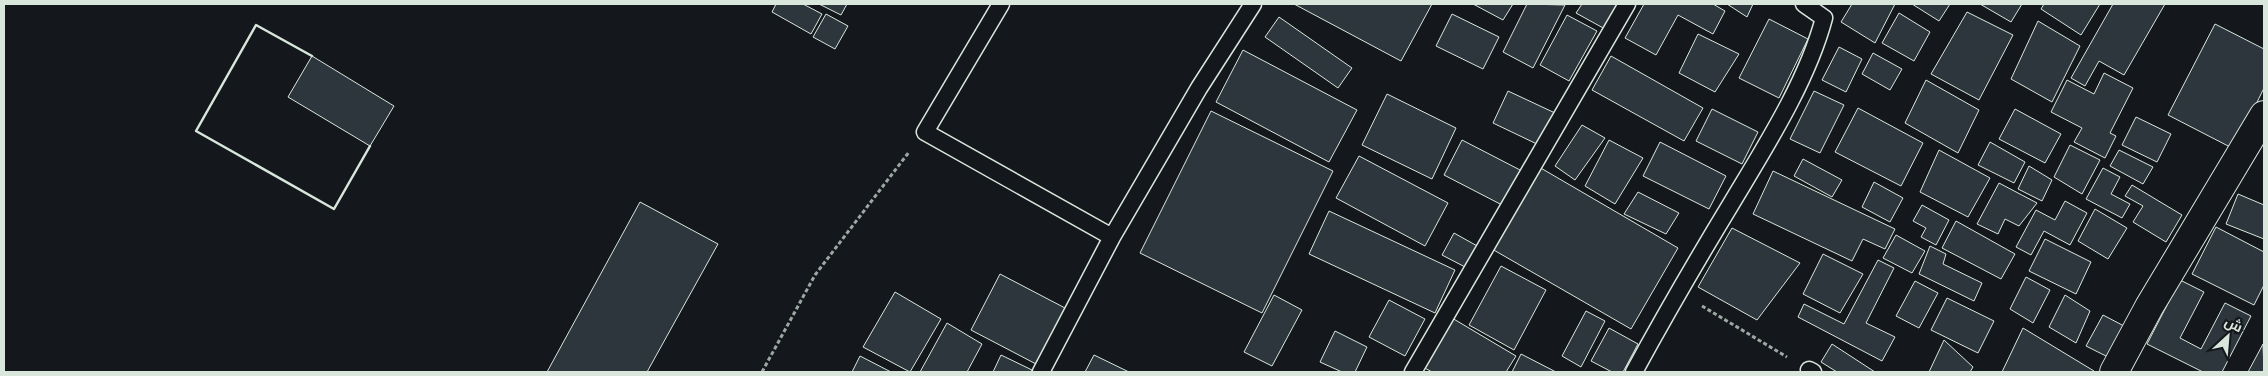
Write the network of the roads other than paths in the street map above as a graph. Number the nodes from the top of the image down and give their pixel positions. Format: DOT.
graph roads {
  1 [pos="1001,4"];
  2 [pos="1253,4"];
  3 [pos="1627,4"];
  4 [pos="1804,4"];
  5 [pos="2264,115"];
  6 [pos="1112,237"];
  7 [pos="1041,372"];
  8 [pos="1413,372"];
  9 [pos="1634,372"];
  10 [pos="2114,372"];
  1 -- 6 [label="lane"];
  2 -- 6 [label="lane"];
  3 -- 8 [label="lane"];
  4 -- 9 [label="lane"];
  5 -- 10 [label="street"];
  6 -- 7 [label="lane"];
}
